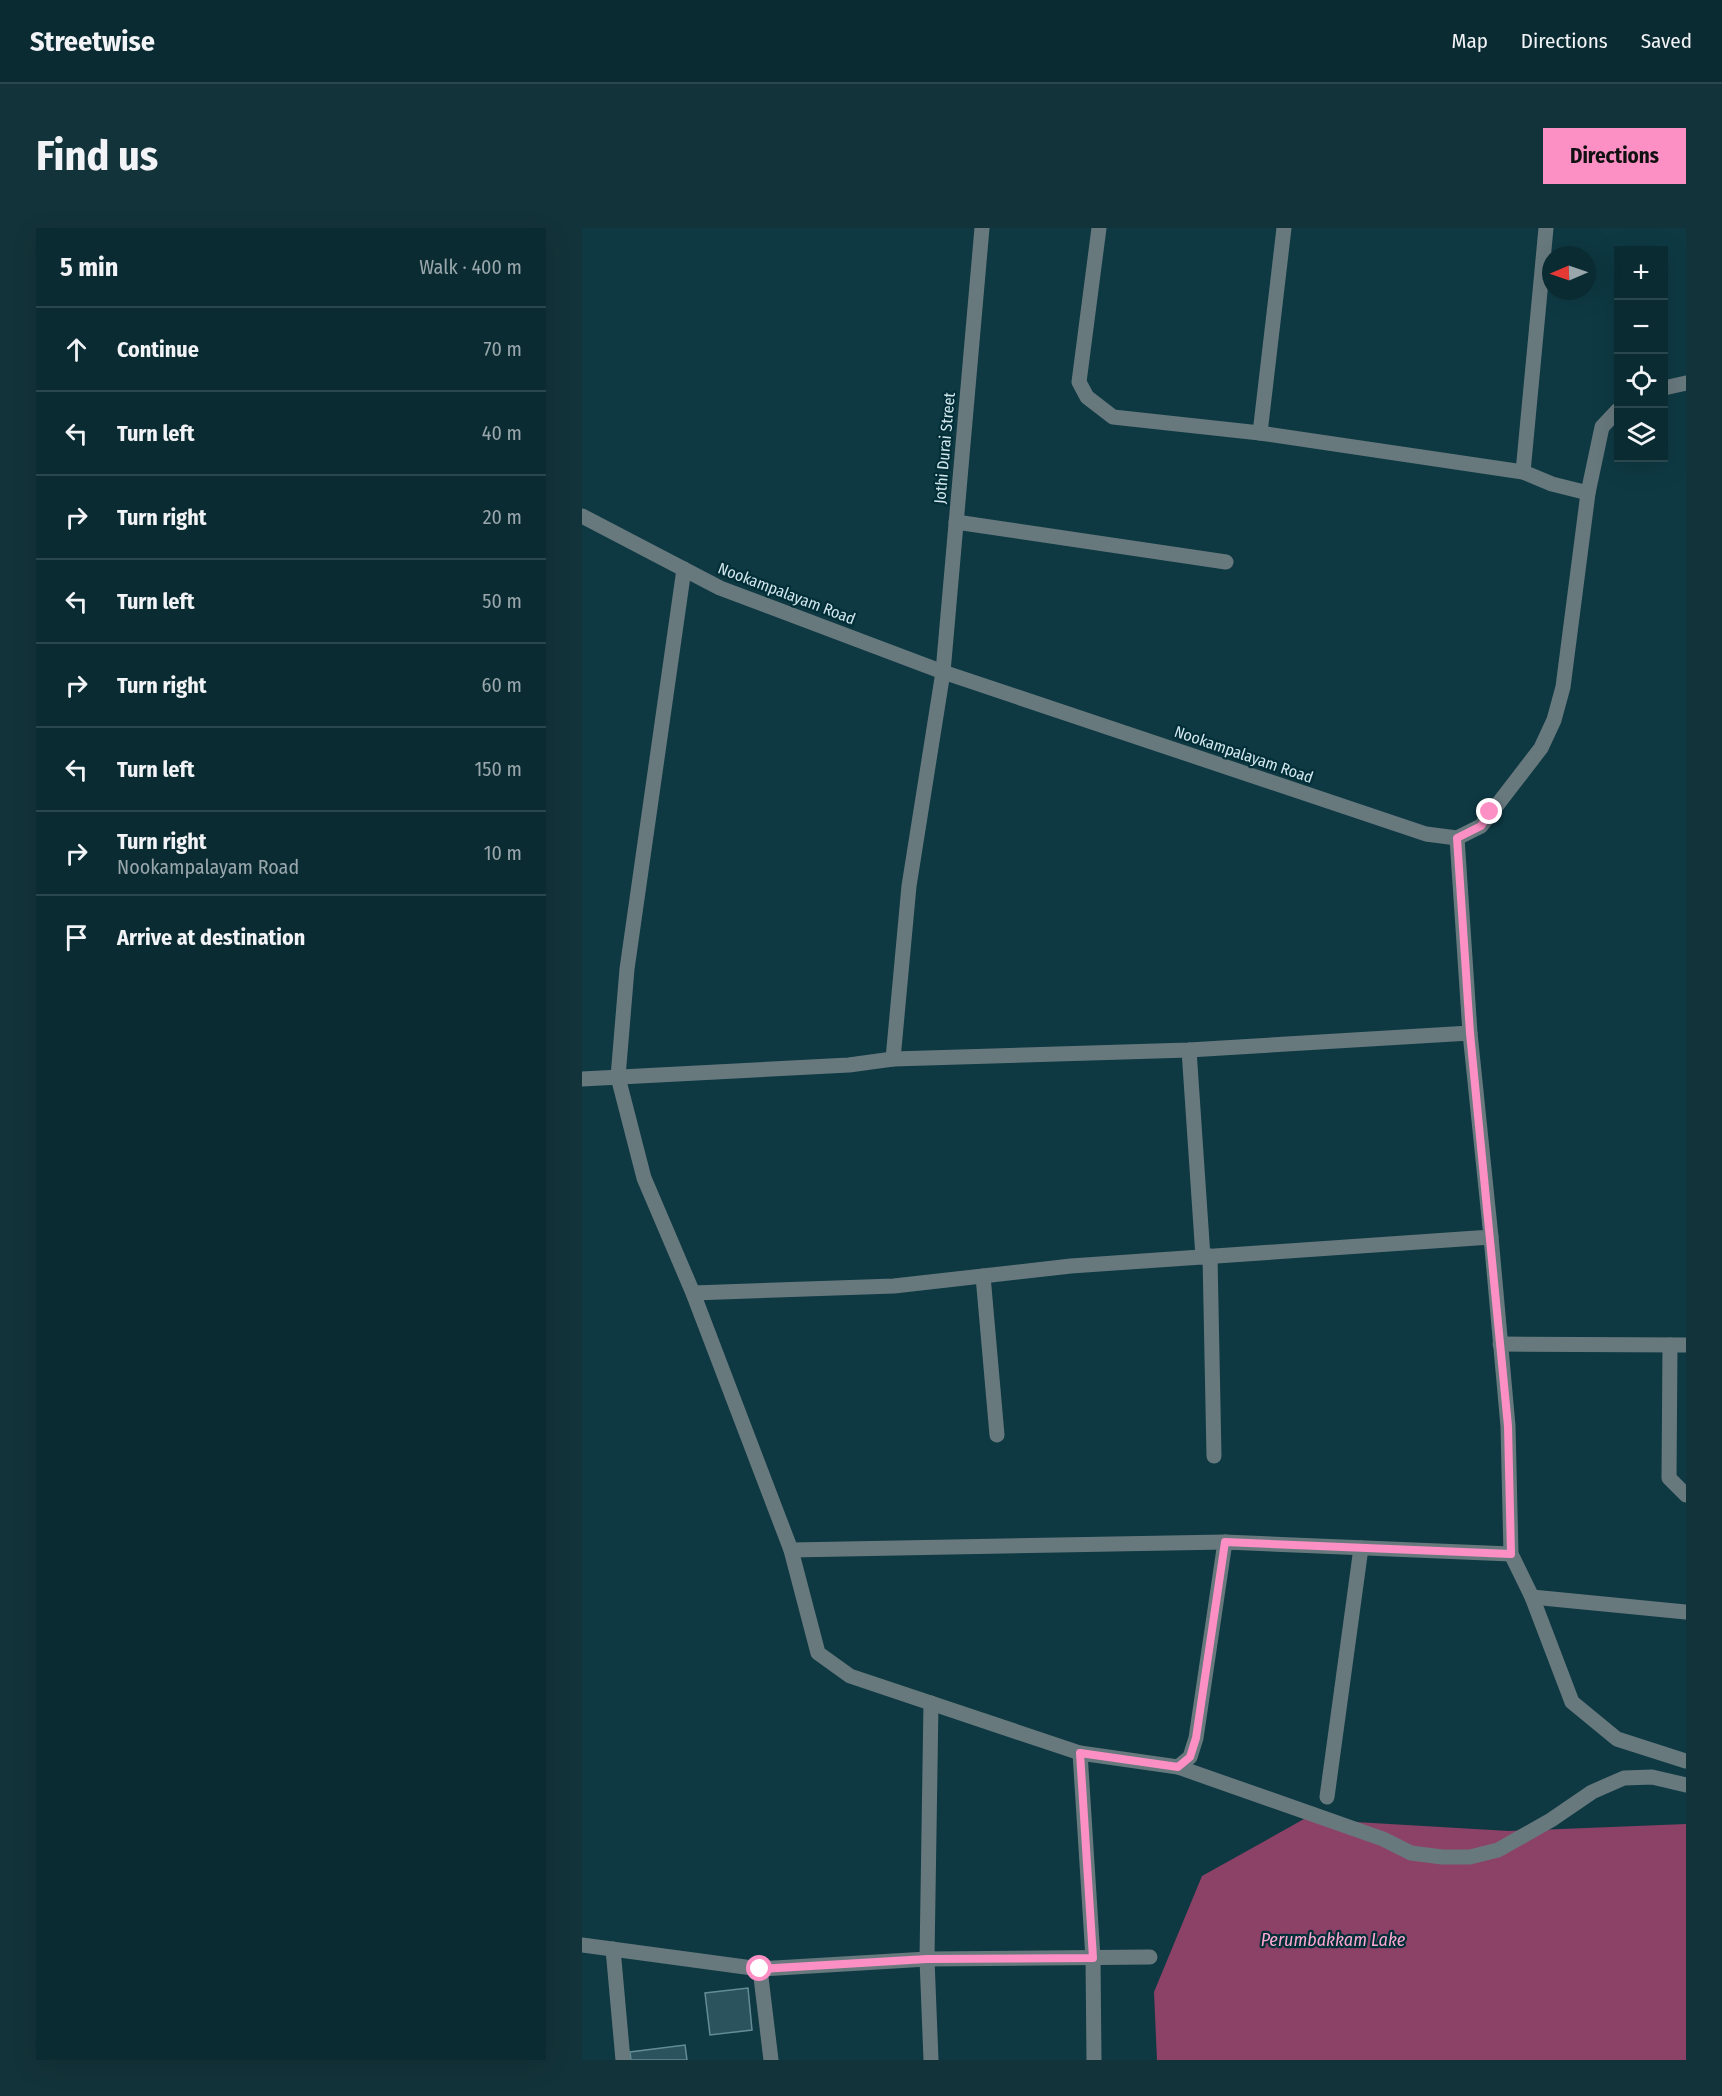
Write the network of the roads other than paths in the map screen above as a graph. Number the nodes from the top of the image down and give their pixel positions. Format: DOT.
graph roads {
  1 [pos="982,228"];
  2 [pos="1100,228"];
  3 [pos="1284,228"];
  4 [pos="1546,228"];
  5 [pos="1686,383"];
  6 [pos="1668,387"];
  7 [pos="1614,414"];
  8 [pos="1260,433"];
  9 [pos="1523,472"];
  10 [pos="1588,493"];
  11 [pos="582,516"];
  12 [pos="956,522"];
  13 [pos="1226,562"];
  14 [pos="684,569"];
  15 [pos="943,672"];
  16 [pos="1457,838"];
  17 [pos="1470,1033"];
  18 [pos="1189,1050"];
  19 [pos="893,1059"];
  20 [pos="618,1077"];
  21 [pos="582,1079"];
  22 [pos="1491,1238"];
  23 [pos="1206,1257"];
  24 [pos="983,1276"];
  25 [pos="693,1293"];
  26 [pos="1500,1344"];
  27 [pos="1670,1345"];
  28 [pos="1686,1345"];
  29 [pos="997,1436"];
  30 [pos="1214,1456"];
  31 [pos="1686,1495"];
  32 [pos="1225,1542"];
  33 [pos="1361,1548"];
  34 [pos="791,1550"];
  35 [pos="1511,1554"];
  36 [pos="1532,1597"];
  37 [pos="1686,1612"];
  38 [pos="931,1703"];
  39 [pos="1080,1753"];
  40 [pos="1686,1761"];
  41 [pos="1178,1767"];
  42 [pos="1686,1785"];
  43 [pos="1327,1797"];
  44 [pos="582,1945"];
  45 [pos="613,1949"];
  46 [pos="1150,1957"];
  47 [pos="1093,1958"];
  48 [pos="927,1959"];
  49 [pos="760,1969"];
  50 [pos="623,2060"];
  51 [pos="771,2060"];
  52 [pos="931,2060"];
  53 [pos="1094,2060"];
  1 -- 12 [label="street, Jothi Durai Street"];
  2 -- 8 [label="street"];
  3 -- 8 [label="street"];
  4 -- 9 [label="street"];
  5 -- 6 [label="street"];
  7 -- 10 [label="street"];
  8 -- 9 [label="street"];
  9 -- 10 [label="street"];
  10 -- 16 [label="street"];
  11 -- 14 [label="street, Nookampalayam Road"];
  12 -- 13 [label="street"];
  12 -- 15 [label="street, Jothi Durai Street"];
  14 -- 15 [label="street, Nookampalayam Road"];
  14 -- 20 [label="street"];
  15 -- 16 [label="street, Nookampalayam Road"];
  15 -- 19 [label="street, Jothi Durai Street"];
  16 -- 17 [label="street"];
  17 -- 18 [label="street"];
  17 -- 22 [label="street"];
  18 -- 19 [label="street"];
  18 -- 23 [label="street"];
  19 -- 20 [label="street"];
  20 -- 21 [label="street"];
  20 -- 25 [label="street"];
  22 -- 23 [label="street"];
  22 -- 26 [label="street"];
  23 -- 24 [label="street"];
  23 -- 30 [label="street"];
  24 -- 25 [label="street"];
  24 -- 29 [label="street"];
  25 -- 34 [label="street"];
  26 -- 27 [label="street"];
  26 -- 35 [label="street"];
  27 -- 28 [label="street"];
  27 -- 31 [label="street"];
  32 -- 33 [label="street"];
  32 -- 34 [label="street"];
  32 -- 41 [label="street"];
  33 -- 35 [label="street"];
  33 -- 43 [label="street"];
  34 -- 38 [label="street"];
  35 -- 36 [label="street"];
  36 -- 37 [label="street"];
  36 -- 40 [label="street"];
  38 -- 39 [label="street"];
  38 -- 48 [label="street"];
  39 -- 41 [label="street"];
  39 -- 47 [label="street"];
  41 -- 42 [label="street"];
  44 -- 45 [label="street"];
  45 -- 49 [label="street"];
  45 -- 50 [label="street"];
  46 -- 47 [label="street"];
  47 -- 48 [label="street"];
  47 -- 53 [label="street"];
  48 -- 49 [label="street"];
  48 -- 52 [label="street"];
  49 -- 51 [label="street"];
}
